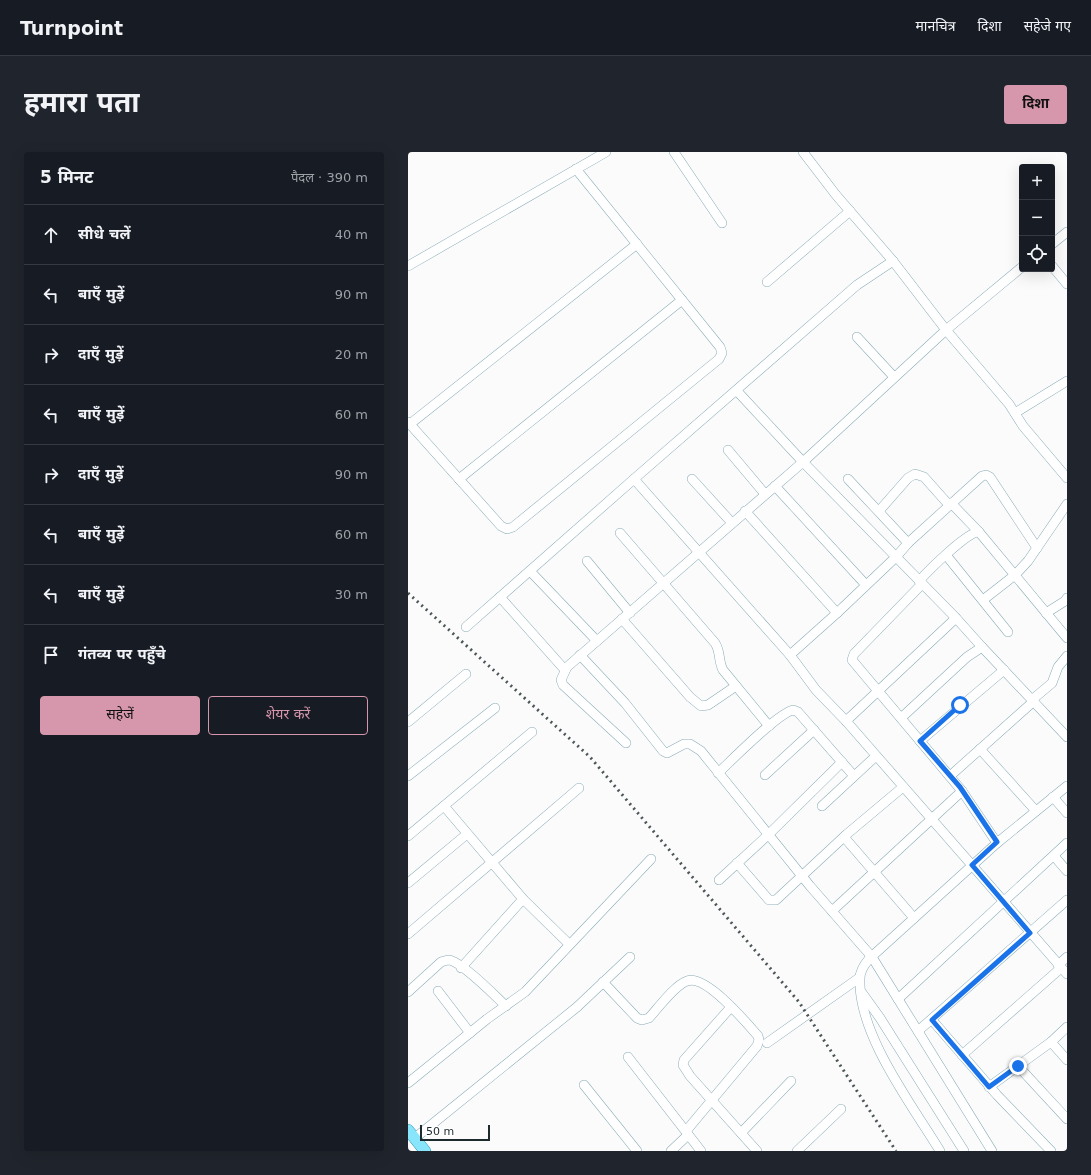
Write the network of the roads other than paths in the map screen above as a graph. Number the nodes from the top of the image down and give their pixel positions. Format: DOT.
graph roads {
  1 [pos="606,152"];
  2 [pos="674,152"];
  3 [pos="803,152"];
  4 [pos="592,155"];
  5 [pos="576,169"];
  6 [pos="850,211"];
  7 [pos="722,223"];
  8 [pos="1067,232"];
  9 [pos="1055,242"];
  10 [pos="636,244"];
  11 [pos="893,261"];
  12 [pos="408,266"];
  13 [pos="1019,269"];
  14 [pos="1055,270"];
  15 [pos="767,282"];
  16 [pos="1067,284"];
  17 [pos="682,300"];
  18 [pos="946,330"];
  19 [pos="857,337"];
  20 [pos="894,377"];
  21 [pos="1067,382"];
  22 [pos="737,391"];
  23 [pos="1015,413"];
  24 [pos="409,423"];
  25 [pos="728,450"];
  26 [pos="803,462"];
  27 [pos="1067,478"];
  28 [pos="459,479"];
  29 [pos="692,479"];
  30 [pos="848,479"];
  31 [pos="634,480"];
  32 [pos="775,486"];
  33 [pos="765,494"];
  34 [pos="950,504"];
  35 [pos="1067,504"];
  36 [pos="879,511"];
  37 [pos="745,512"];
  38 [pos="732,524"];
  39 [pos="979,532"];
  40 [pos="620,534"];
  41 [pos="908,543"];
  42 [pos="1037,548"];
  43 [pos="700,552"];
  44 [pos="946,554"];
  45 [pos="896,557"];
  46 [pos="587,561"];
  47 [pos="530,571"];
  48 [pos="1015,575"];
  49 [pos="920,582"];
  50 [pos="664,584"];
  51 [pos="866,585"];
  52 [pos="500,597"];
  53 [pos="1067,598"];
  54 [pos="982,600"];
  55 [pos="630,613"];
  56 [pos="837,613"];
  57 [pos="1046,613"];
  58 [pos="956,618"];
  59 [pos="622,619"];
  60 [pos="466,627"];
  61 [pos="1008,632"];
  62 [pos="1067,638"];
  63 [pos="597,640"];
  64 [pos="982,647"];
  65 [pos="580,655"];
  66 [pos="790,655"];
  67 [pos="1067,656"];
  68 [pos="565,670"];
  69 [pos="1004,670"];
  70 [pos="466,674"];
  71 [pos="736,686"];
  72 [pos="878,692"];
  73 [pos="1033,700"];
  74 [pos="495,708"];
  75 [pos="901,718"];
  76 [pos="846,721"];
  77 [pos="408,722"];
  78 [pos="770,726"];
  79 [pos="814,730"];
  80 [pos="532,732"];
  81 [pos="1067,737"];
  82 [pos="920,741"];
  83 [pos="626,743"];
  84 [pos="980,748"];
  85 [pos="876,756"];
  86 [pos="842,762"];
  87 [pos="718,773"];
  88 [pos="765,775"];
  89 [pos="408,776"];
  90 [pos="854,776"];
  91 [pos="950,776"];
  92 [pos="1067,786"];
  93 [pos="903,787"];
  94 [pos="579,788"];
  95 [pos="962,791"];
  96 [pos="1053,797"];
  97 [pos="444,806"];
  98 [pos="822,806"];
  99 [pos="1036,811"];
  100 [pos="1067,813"];
  101 [pos="931,819"];
  102 [pos="467,834"];
  103 [pos="768,835"];
  104 [pos="408,836"];
  105 [pos="844,837"];
  106 [pos="997,842"];
  107 [pos="1067,843"];
  108 [pos="1054,856"];
  109 [pos="651,859"];
  110 [pos="493,863"];
  111 [pos="738,863"];
  112 [pos="972,865"];
  113 [pos="1067,871"];
  114 [pos="874,872"];
  115 [pos="802,877"];
  116 [pos="719,880"];
  117 [pos="408,883"];
  118 [pos="524,899"];
  119 [pos="1067,900"];
  120 [pos="1004,902"];
  121 [pos="832,911"];
  122 [pos="914,918"];
  123 [pos="1030,933"];
  124 [pos="408,934"];
  125 [pos="569,944"];
  126 [pos="630,956"];
  127 [pos="872,957"];
  128 [pos="1067,957"];
  129 [pos="461,968"];
  130 [pos="1062,969"];
  131 [pos="860,978"];
  132 [pos="603,982"];
  133 [pos="438,991"];
  134 [pos="408,992"];
  135 [pos="861,992"];
  136 [pos="898,999"];
  137 [pos="506,1006"];
  138 [pos="731,1007"];
  139 [pos="932,1020"];
  140 [pos="1067,1027"];
  141 [pos="918,1031"];
  142 [pos="470,1033"];
  143 [pos="1051,1042"];
  144 [pos="767,1044"];
  145 [pos="962,1055"];
  146 [pos="628,1057"];
  147 [pos="1067,1060"];
  148 [pos="1018,1066"];
  149 [pos="791,1081"];
  150 [pos="408,1083"];
  151 [pos="584,1085"];
  152 [pos="989,1087"];
  153 [pos="712,1101"];
  154 [pos="842,1109"];
  155 [pos="1067,1119"];
  156 [pos="687,1133"];
  157 [pos="741,1133"];
  158 [pos="411,1134"];
  159 [pos="802,1149"];
  160 [pos="425,1151"];
  161 [pos="637,1151"];
  162 [pos="671,1151"];
  163 [pos="701,1151"];
  164 [pos="757,1151"];
  165 [pos="940,1151"];
  166 [pos="964,1151"];
  167 [pos="992,1151"];
  168 [pos="1051,1151"];
  1 -- 4 [label="street"];
  2 -- 7 [label="street"];
  3 -- 6 [label="street"];
  4 -- 5 [label="street"];
  5 -- 10 [label="street"];
  5 -- 12 [label="street"];
  6 -- 11 [label="street"];
  6 -- 15 [label="street"];
  8 -- 9 [label="street"];
  10 -- 17 [label="street"];
  10 -- 24 [label="street"];
  11 -- 18 [label="street"];
  11 -- 22 [label="street"];
  13 -- 18 [label="street"];
  14 -- 16 [label="street"];
  17 -- 28 [label="street"];
  17 -- 28 [label="street"];
  18 -- 20 [label="street"];
  18 -- 23 [label="street"];
  19 -- 20 [label="street"];
  20 -- 26 [label="street"];
  21 -- 23 [label="street"];
  22 -- 26 [label="street"];
  22 -- 31 [label="street"];
  23 -- 27 [label="street"];
  24 -- 28 [label="street"];
  25 -- 33 [label="street"];
  26 -- 32 [label="street"];
  26 -- 45 [label="street"];
  29 -- 38 [label="street"];
  30 -- 36 [label="street"];
  31 -- 43 [label="street"];
  31 -- 47 [label="street"];
  32 -- 33 [label="street"];
  32 -- 51 [label="street"];
  33 -- 37 [label="street"];
  34 -- 36 [label="street"];
  34 -- 39 [label="street"];
  34 -- 41 [label="street"];
  34 -- 42 [label="street"];
  35 -- 42 [label="street"];
  36 -- 41 [label="street"];
  37 -- 38 [label="street"];
  37 -- 56 [label="street"];
  38 -- 43 [label="street"];
  39 -- 44 [label="street"];
  39 -- 48 [label="street"];
  40 -- 50 [label="street"];
  41 -- 45 [label="street"];
  42 -- 48 [label="street"];
  43 -- 50 [label="street"];
  43 -- 66 [label="street"];
  44 -- 49 [label="street"];
  44 -- 54 [label="street"];
  45 -- 49 [label="street"];
  45 -- 51 [label="street"];
  46 -- 55 [label="street"];
  47 -- 52 [label="street"];
  47 -- 63 [label="street"];
  48 -- 54 [label="street"];
  48 -- 57 [label="street"];
  49 -- 58 [label="street"];
  49 -- 72 [label="street"];
  50 -- 55 [label="street"];
  50 -- 71 [label="street"];
  51 -- 56 [label="street"];
  52 -- 60 [label="street"];
  52 -- 68 [label="street"];
  53 -- 57 [label="street"];
  54 -- 61 [label="street"];
  55 -- 59 [label="street"];
  56 -- 66 [label="street"];
  57 -- 62 [label="street"];
  58 -- 64 [label="street"];
  58 -- 72 [label="street"];
  59 -- 63 [label="street"];
  59 -- 71 [label="street"];
  63 -- 65 [label="street"];
  64 -- 69 [label="street"];
  64 -- 75 [label="street"];
  65 -- 68 [label="street"];
  65 -- 87 [label="street"];
  66 -- 76 [label="street"];
  67 -- 73 [label="street"];
  68 -- 83 [label="street"];
  69 -- 73 [label="street"];
  69 -- 82 [label="street"];
  70 -- 77 [label="street"];
  71 -- 78 [label="street"];
  72 -- 75 [label="street"];
  72 -- 76 [label="street"];
  73 -- 81 [label="street"];
  73 -- 84 [label="street"];
  74 -- 89 [label="street"];
  75 -- 82 [label="street"];
  76 -- 85 [label="street"];
  78 -- 79 [label="street"];
  78 -- 87 [label="street"];
  79 -- 86 [label="street"];
  79 -- 88 [label="street"];
  80 -- 97 [label="street"];
  82 -- 91 [label="street"];
  84 -- 91 [label="street"];
  84 -- 99 [label="street"];
  85 -- 90 [label="street"];
  85 -- 93 [label="street"];
  86 -- 90 [label="street"];
  86 -- 103 [label="street"];
  87 -- 103 [label="street"];
  90 -- 98 [label="street"];
  91 -- 95 [label="street"];
  92 -- 96 [label="street"];
  93 -- 101 [label="street"];
  93 -- 105 [label="street"];
  94 -- 110 [label="street"];
  95 -- 101 [label="street"];
  95 -- 106 [label="street"];
  96 -- 99 [label="street"];
  96 -- 100 [label="street"];
  97 -- 102 [label="street"];
  97 -- 104 [label="street"];
  99 -- 106 [label="street"];
  101 -- 112 [label="street"];
  101 -- 114 [label="street"];
  102 -- 110 [label="street"];
  102 -- 117 [label="street"];
  103 -- 111 [label="street"];
  103 -- 115 [label="street"];
  105 -- 114 [label="street"];
  105 -- 115 [label="street"];
  106 -- 112 [label="street"];
  107 -- 108 [label="street"];
  108 -- 113 [label="street"];
  108 -- 120 [label="street"];
  109 -- 125 [label="street"];
  110 -- 118 [label="street"];
  110 -- 124 [label="street"];
  111 -- 115 [label="street"];
  111 -- 116 [label="street"];
  112 -- 120 [label="street"];
  112 -- 122 [label="street"];
  114 -- 121 [label="street"];
  114 -- 122 [label="street"];
  115 -- 121 [label="street"];
  118 -- 125 [label="street"];
  118 -- 129 [label="street"];
  119 -- 123 [label="street"];
  120 -- 123 [label="street"];
  120 -- 136 [label="street"];
  121 -- 127 [label="street"];
  122 -- 127 [label="street"];
  123 -- 130 [label="street"];
  123 -- 139 [label="street"];
  125 -- 137 [label="street"];
  126 -- 132 [label="street"];
  127 -- 131 [label="street"];
  127 -- 136 [label="street"];
  128 -- 130 [label="street"];
  129 -- 134 [label="street"];
  129 -- 137 [label="street"];
  130 -- 145 [label="street"];
  131 -- 135 [label="street"];
  131 -- 144 [label="street"];
  132 -- 138 [label="street"];
  132 -- 158 [label="street"];
  133 -- 142 [label="street"];
  135 -- 165 [label="street"];
  135 -- 166 [label="street"];
  136 -- 141 [label="street"];
  137 -- 142 [label="street"];
  138 -- 153 [label="street"];
  138 -- 153 [label="street"];
  139 -- 141 [label="street"];
  139 -- 145 [label="street"];
  140 -- 143 [label="street"];
  141 -- 167 [label="street"];
  142 -- 150 [label="street"];
  143 -- 147 [label="street"];
  143 -- 148 [label="street"];
  145 -- 152 [label="street"];
  146 -- 156 [label="street"];
  148 -- 152 [label="street"];
  148 -- 155 [label="street"];
  149 -- 157 [label="street"];
  151 -- 161 [label="street"];
  152 -- 168 [label="street"];
  153 -- 156 [label="street"];
  153 -- 157 [label="street"];
  154 -- 159 [label="street"];
  156 -- 162 [label="street"];
  156 -- 163 [label="street"];
  157 -- 164 [label="street"];
  158 -- 160 [label="main road"];
}
